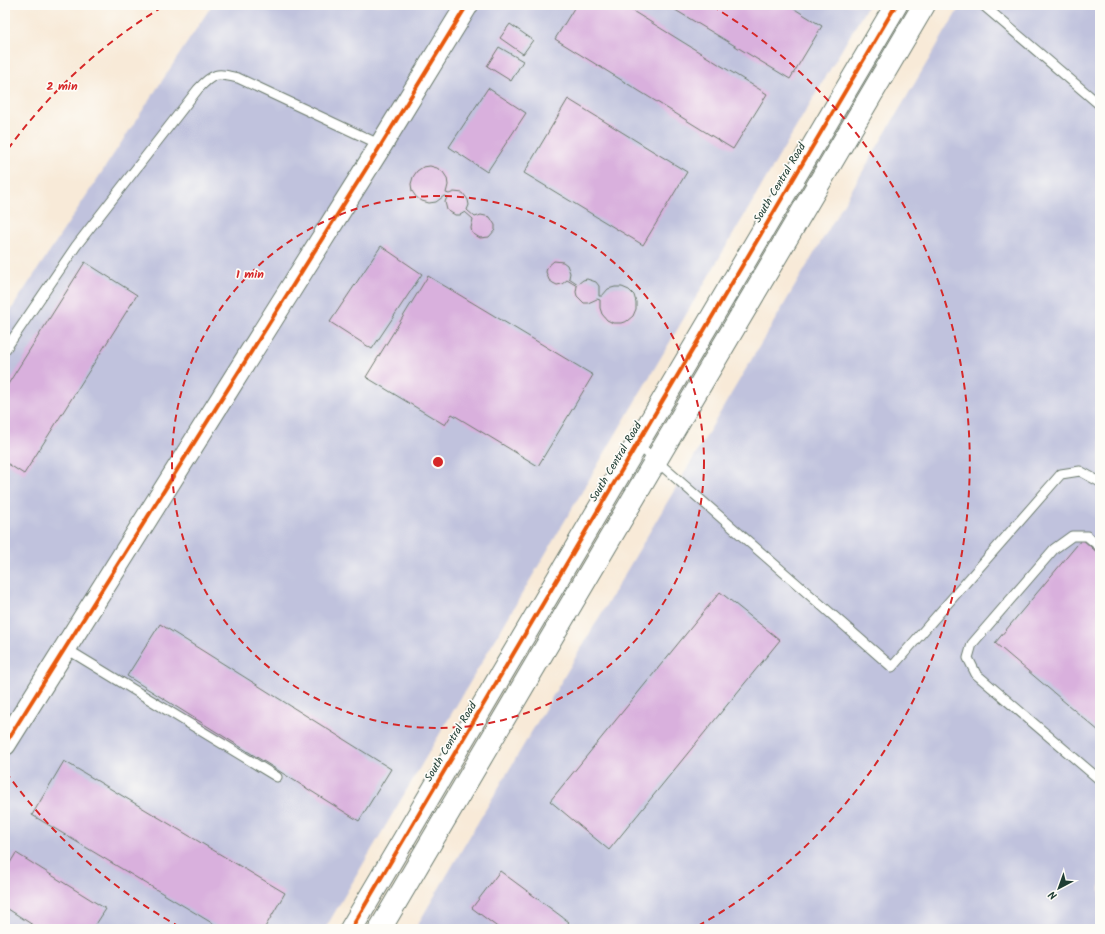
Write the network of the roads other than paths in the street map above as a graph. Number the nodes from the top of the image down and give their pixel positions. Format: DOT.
graph roads {
  1 [pos="468,5"];
  2 [pos="896,5"];
  3 [pos="983,5"];
  4 [pos="914,9"];
  5 [pos="1100,105"];
  6 [pos="381,145"];
  7 [pos="5,350"];
  8 [pos="637,444"];
  9 [pos="656,461"];
  10 [pos="1100,482"];
  11 [pos="1100,547"];
  12 [pos="65,648"];
  13 [pos="5,744"];
  14 [pos="276,778"];
  15 [pos="1100,780"];
  16 [pos="351,929"];
  17 [pos="380,929"];
  1 -- 6 [label="street"];
  2 -- 8 [label="street, South Central Road"];
  3 -- 5 [label="lane"];
  4 -- 9 [label="street"];
  6 -- 7 [label="lane"];
  6 -- 12 [label="street"];
  8 -- 9 [label="lane"];
  8 -- 16 [label="street, South Central Road"];
  9 -- 10 [label="lane"];
  9 -- 17 [label="street"];
  11 -- 15 [label="lane"];
  12 -- 13 [label="street"];
  12 -- 14 [label="lane"];
}
